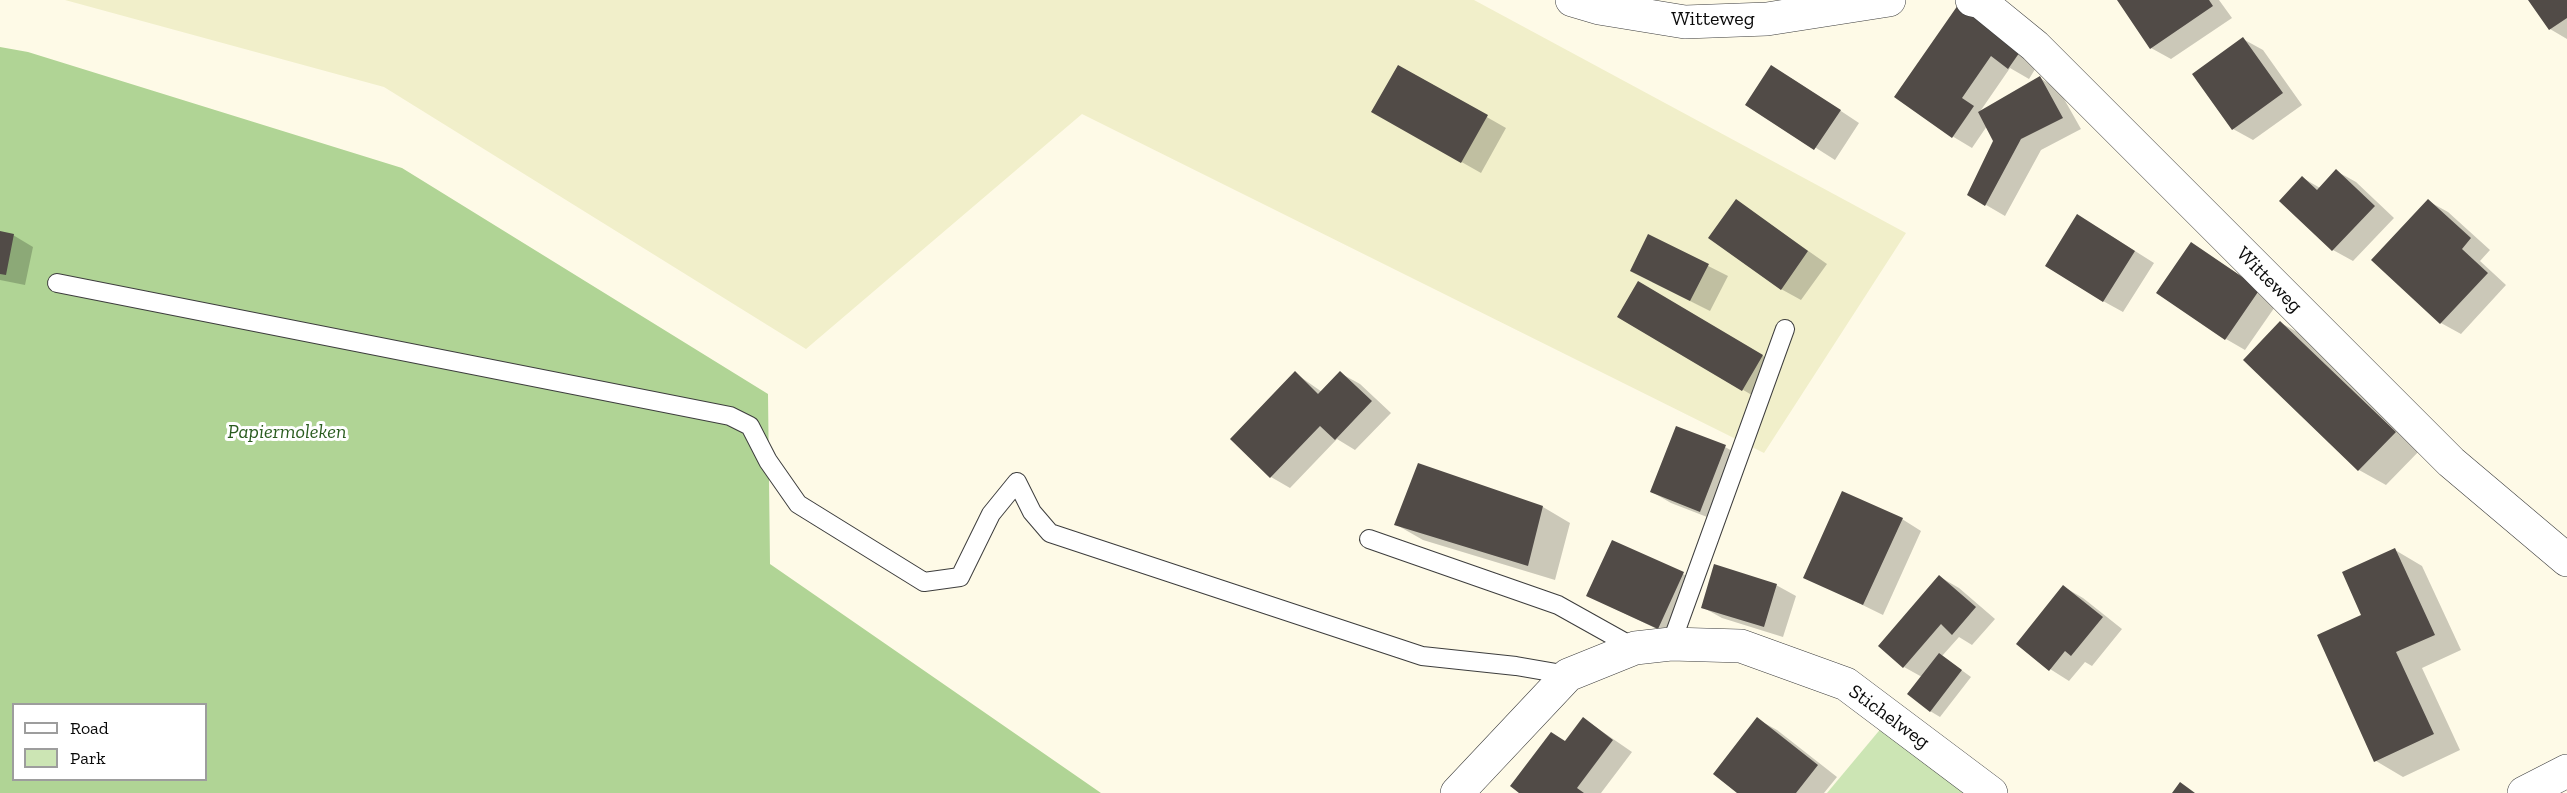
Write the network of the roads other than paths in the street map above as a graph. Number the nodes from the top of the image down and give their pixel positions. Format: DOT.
graph roads {
  1 [pos="1572,0"];
  2 [pos="1889,0"];
  3 [pos="1972,0"];
  4 [pos="57,284"];
  5 [pos="1785,329"];
  6 [pos="1369,539"];
  7 [pos="2567,560"];
  8 [pos="1671,644"];
  9 [pos="1635,648"];
  10 [pos="1568,675"];
  11 [pos="2567,771"];
  12 [pos="1457,793"];
  13 [pos="1990,793"];
  14 [pos="2524,793"];
  1 -- 2 [label="street, Witteweg"];
  3 -- 7 [label="street, Witteweg"];
  4 -- 10 [label="lane"];
  5 -- 8 [label="lane"];
  6 -- 9 [label="lane"];
  8 -- 9 [label="street, Stichelweg"];
  8 -- 13 [label="street, Stichelweg"];
  9 -- 10 [label="street, Stichelweg"];
  10 -- 12 [label="street"];
  11 -- 14 [label="street"];
}
